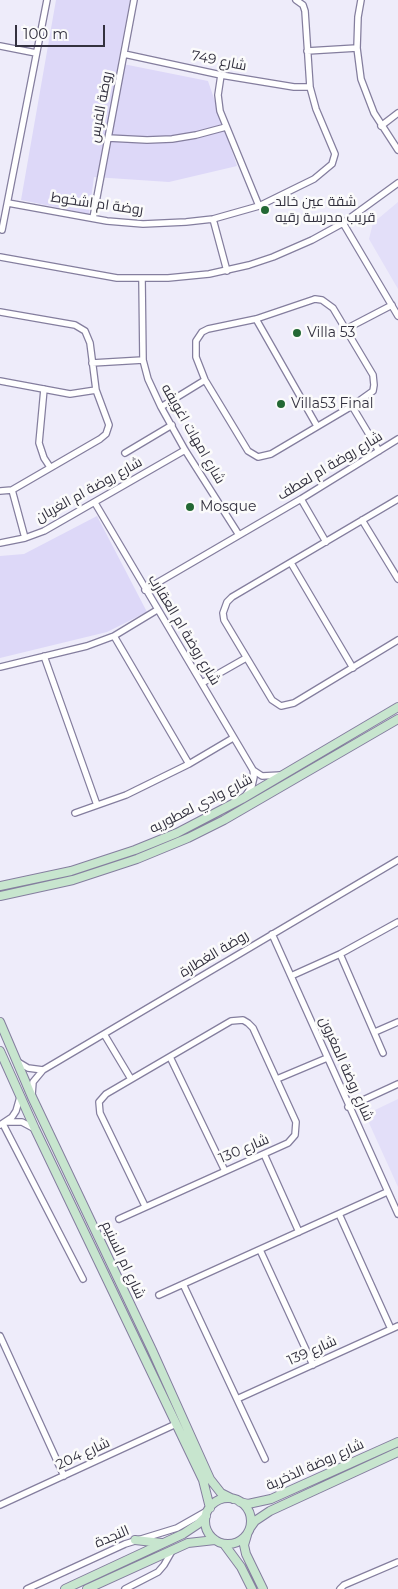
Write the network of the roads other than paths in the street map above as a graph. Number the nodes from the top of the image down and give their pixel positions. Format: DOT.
graph roads {
  1 [pos="47,0"];
  2 [pos="134,0"];
  3 [pos="296,0"];
  4 [pos="361,0"];
  5 [pos="0,46"];
  6 [pos="357,48"];
  7 [pos="307,51"];
  8 [pos="36,53"];
  9 [pos="124,54"];
  10 [pos="221,75"];
  11 [pos="310,87"];
  12 [pos="398,113"];
  13 [pos="381,126"];
  14 [pos="226,127"];
  15 [pos="108,138"];
  16 [pos="398,150"];
  17 [pos="398,183"];
  18 [pos="8,203"];
  19 [pos="259,206"];
  20 [pos="93,218"];
  21 [pos="213,219"];
  22 [pos="343,223"];
  23 [pos="2,230"];
  24 [pos="0,257"];
  25 [pos="227,271"];
  26 [pos="142,279"];
  27 [pos="392,305"];
  28 [pos="0,312"];
  29 [pos="398,316"];
  30 [pos="256,319"];
  31 [pos="346,330"];
  32 [pos="143,360"];
  33 [pos="92,363"];
  34 [pos="205,380"];
  35 [pos="0,381"];
  36 [pos="44,389"];
  37 [pos="96,390"];
  38 [pos="352,406"];
  39 [pos="161,407"];
  40 [pos="172,425"];
  41 [pos="317,426"];
  42 [pos="398,439"];
  43 [pos="185,450"];
  44 [pos="378,451"];
  45 [pos="125,453"];
  46 [pos="50,467"];
  47 [pos="12,490"];
  48 [pos="0,491"];
  49 [pos="301,499"];
  50 [pos="398,499"];
  51 [pos="94,503"];
  52 [pos="362,520"];
  53 [pos="239,535"];
  54 [pos="25,538"];
  55 [pos="326,542"];
  56 [pos="0,543"];
  57 [pos="291,563"];
  58 [pos="398,580"];
  59 [pos="145,590"];
  60 [pos="158,610"];
  61 [pos="114,636"];
  62 [pos="398,640"];
  63 [pos="44,656"];
  64 [pos="246,658"];
  65 [pos="0,667"];
  66 [pos="353,668"];
  67 [pos="202,683"];
  68 [pos="398,707"];
  69 [pos="398,719"];
  70 [pos="234,738"];
  71 [pos="188,764"];
  72 [pos="253,770"];
  73 [pos="286,774"];
  74 [pos="242,799"];
  75 [pos="97,805"];
  76 [pos="75,813"];
  77 [pos="398,860"];
  78 [pos="0,886"];
  79 [pos="0,896"];
  80 [pos="398,922"];
  81 [pos="272,934"];
  82 [pos="340,954"];
  83 [pos="291,976"];
  84 [pos="0,1022"];
  85 [pos="398,1022"];
  86 [pos="375,1032"];
  87 [pos="104,1034"];
  88 [pos="0,1051"];
  89 [pos="383,1053"];
  90 [pos="170,1057"];
  91 [pos="327,1058"];
  92 [pos="16,1060"];
  93 [pos="43,1070"];
  94 [pos="131,1079"];
  95 [pos="277,1079"];
  96 [pos="398,1084"];
  97 [pos="20,1097"];
  98 [pos="32,1097"];
  99 [pos="348,1106"];
  100 [pos="3,1124"];
  101 [pos="35,1129"];
  102 [pos="264,1154"];
  103 [pos="225,1170"];
  104 [pos="387,1192"];
  105 [pos="145,1206"];
  106 [pos="339,1214"];
  107 [pos="398,1214"];
  108 [pos="118,1218"];
  109 [pos="299,1232"];
  110 [pos="260,1250"];
  111 [pos="83,1279"];
  112 [pos="183,1284"];
  113 [pos="159,1295"];
  114 [pos="398,1326"];
  115 [pos="391,1329"];
  116 [pos="0,1336"];
  117 [pos="314,1364"];
  118 [pos="237,1399"];
  119 [pos="176,1424"];
  120 [pos="398,1442"];
  121 [pos="397,1453"];
  122 [pos="265,1459"];
  123 [pos="64,1476"];
  124 [pos="237,1500"];
  125 [pos="0,1505"];
  126 [pos="207,1512"];
  127 [pos="249,1531"];
  128 [pos="135,1540"];
  129 [pos="215,1540"];
  130 [pos="164,1543"];
  131 [pos="224,1544"];
  132 [pos="172,1550"];
  133 [pos="398,1562"];
  134 [pos="27,1589"];
  135 [pos="65,1589"];
  136 [pos="87,1589"];
  137 [pos="125,1589"];
  138 [pos="252,1589"];
  139 [pos="263,1589"];
  140 [pos="340,1589"];
  1 -- 8 [label="street"];
  2 -- 9 [label="street, روضة الفرس"];
  3 -- 7 [label="street, روضة ام اشخوط"];
  4 -- 6 [label="street"];
  5 -- 8 [label="street"];
  6 -- 7 [label="street"];
  6 -- 13 [label="street"];
  7 -- 11 [label="street, روضة ام اشخوط"];
  8 -- 18 [label="street"];
  9 -- 10 [label="street, شارع 749"];
  9 -- 15 [label="street, روضة الفرس"];
  10 -- 11 [label="street, شارع 749"];
  10 -- 14 [label="street"];
  11 -- 19 [label="street, روضة ام اشخوط"];
  12 -- 13 [label="street"];
  13 -- 16 [label="street"];
  14 -- 15 [label="street"];
  14 -- 19 [label="street"];
  15 -- 20 [label="street, روضة الفرس"];
  17 -- 22 [label="street"];
  18 -- 20 [label="street, روضة ام اشخوط"];
  18 -- 23 [label="street"];
  19 -- 21 [label="street, روضة ام اشخوط"];
  20 -- 21 [label="street, روضة ام اشخوط"];
  21 -- 25 [label="street"];
  22 -- 25 [label="street"];
  22 -- 27 [label="street"];
  24 -- 26 [label="street"];
  25 -- 26 [label="street"];
  26 -- 32 [label="street, شارع امهات اغويفه"];
  27 -- 29 [label="street"];
  27 -- 31 [label="street"];
  28 -- 33 [label="street"];
  30 -- 31 [label="street"];
  30 -- 34 [label="street"];
  30 -- 41 [label="street"];
  31 -- 38 [label="street"];
  32 -- 33 [label="street"];
  32 -- 39 [label="street, شارع امهات اغويفه"];
  33 -- 37 [label="street"];
  34 -- 39 [label="street"];
  34 -- 41 [label="street"];
  35 -- 36 [label="street"];
  36 -- 37 [label="street"];
  36 -- 46 [label="street"];
  37 -- 46 [label="street"];
  38 -- 41 [label="street"];
  38 -- 44 [label="street"];
  39 -- 40 [label="street, شارع امهات اغويفه"];
  40 -- 43 [label="street, شارع امهات اغويفه"];
  40 -- 45 [label="street"];
  42 -- 44 [label="street, شارع روضة ام لعطف"];
  43 -- 51 [label="street, شارع روضة ام الغربان"];
  43 -- 53 [label="street, شارع امهات اغويفه"];
  44 -- 49 [label="street, شارع روضة ام لعطف"];
  46 -- 47 [label="street"];
  47 -- 48 [label="street"];
  47 -- 54 [label="street"];
  49 -- 53 [label="street, شارع روضة ام لعطف"];
  49 -- 55 [label="street"];
  50 -- 52 [label="street"];
  51 -- 54 [label="street, شارع روضة ام الغربان"];
  51 -- 59 [label="street, شارع روضة ام العقارب"];
  52 -- 55 [label="street"];
  52 -- 58 [label="street"];
  53 -- 59 [label="street, شارع روضة ام لعطف"];
  54 -- 56 [label="street, شارع روضة ام الغربان"];
  55 -- 57 [label="street"];
  57 -- 64 [label="street"];
  57 -- 66 [label="street"];
  59 -- 60 [label="street, شارع روضة ام العقارب"];
  60 -- 61 [label="street"];
  60 -- 67 [label="street, شارع روضة ام العقارب"];
  61 -- 63 [label="street"];
  61 -- 71 [label="street"];
  62 -- 66 [label="street"];
  63 -- 65 [label="street"];
  63 -- 75 [label="street"];
  64 -- 66 [label="street"];
  64 -- 67 [label="street"];
  67 -- 70 [label="street, شارع روضة ام العقارب"];
  68 -- 73 [label="street, شارع وادي لعطوريه"];
  69 -- 79 [label="street, شارع وادي لعطوريه"];
  70 -- 71 [label="street"];
  70 -- 72 [label="street, شارع روضة ام العقارب"];
  71 -- 75 [label="street"];
  72 -- 73 [label="street"];
  72 -- 74 [label="street"];
  73 -- 74 [label="street, شارع وادي لعطوريه"];
  74 -- 78 [label="street, شارع وادي لعطوريه"];
  75 -- 76 [label="street"];
  77 -- 81 [label="street, روضة الغطارة"];
  80 -- 82 [label="street"];
  81 -- 83 [label="street, شارع روضة المغرون"];
  81 -- 87 [label="street, روضة الغطارة"];
  82 -- 83 [label="street"];
  82 -- 86 [label="street"];
  83 -- 91 [label="street, شارع روضة المغرون"];
  84 -- 92 [label="street, شارع ام السنيم"];
  85 -- 86 [label="street"];
  86 -- 89 [label="street"];
  87 -- 93 [label="street, روضة الغطارة"];
  87 -- 94 [label="street"];
  88 -- 97 [label="street, شارع ام السنيم"];
  90 -- 94 [label="street, شارع 130"];
  90 -- 95 [label="street, شارع 130"];
  90 -- 103 [label="street"];
  91 -- 95 [label="street"];
  91 -- 99 [label="street, شارع روضة المغرون"];
  92 -- 93 [label="street"];
  92 -- 98 [label="street, شارع ام السنيم"];
  93 -- 98 [label="street"];
  94 -- 105 [label="street, شارع 130"];
  95 -- 102 [label="street, شارع 130"];
  96 -- 99 [label="street"];
  97 -- 100 [label="street"];
  97 -- 101 [label="street, شارع ام السنيم"];
  98 -- 124 [label="street, شارع ام السنيم"];
  99 -- 104 [label="street, شارع روضة المغرون"];
  100 -- 101 [label="street"];
  100 -- 111 [label="street"];
  101 -- 119 [label="street, شارع ام السنيم"];
  102 -- 103 [label="street, شارع 130"];
  102 -- 109 [label="street"];
  103 -- 105 [label="street, شارع 130"];
  104 -- 106 [label="street"];
  104 -- 107 [label="street, شارع روضة المغرون"];
  105 -- 108 [label="street, شارع 130"];
  106 -- 109 [label="street"];
  106 -- 115 [label="street"];
  109 -- 110 [label="street"];
  110 -- 112 [label="street"];
  110 -- 117 [label="street"];
  112 -- 113 [label="street"];
  112 -- 118 [label="street"];
  114 -- 115 [label="street, شارع 139"];
  115 -- 117 [label="street, شارع 139"];
  116 -- 123 [label="street"];
  117 -- 118 [label="street, شارع 139"];
  118 -- 122 [label="street"];
  119 -- 123 [label="street, شارع 204"];
  119 -- 126 [label="street, شارع ام السنيم"];
  120 -- 124 [label="street, شارع روضة الذخرية"];
  121 -- 127 [label="street, شارع روضة الذخرية"];
  123 -- 125 [label="street, شارع 204"];
  124 -- 126 [label="street"];
  124 -- 127 [label="street"];
  126 -- 128 [label="street, النجدة"];
  126 -- 129 [label="street"];
  126 -- 130 [label="street"];
  127 -- 131 [label="street"];
  127 -- 139 [label="street"];
  128 -- 130 [label="street"];
  128 -- 134 [label="street, النجدة"];
  129 -- 131 [label="street"];
  129 -- 132 [label="street"];
  130 -- 135 [label="street"];
  131 -- 138 [label="street"];
  132 -- 136 [label="street"];
  132 -- 137 [label="street"];
  133 -- 140 [label="street"];
}
